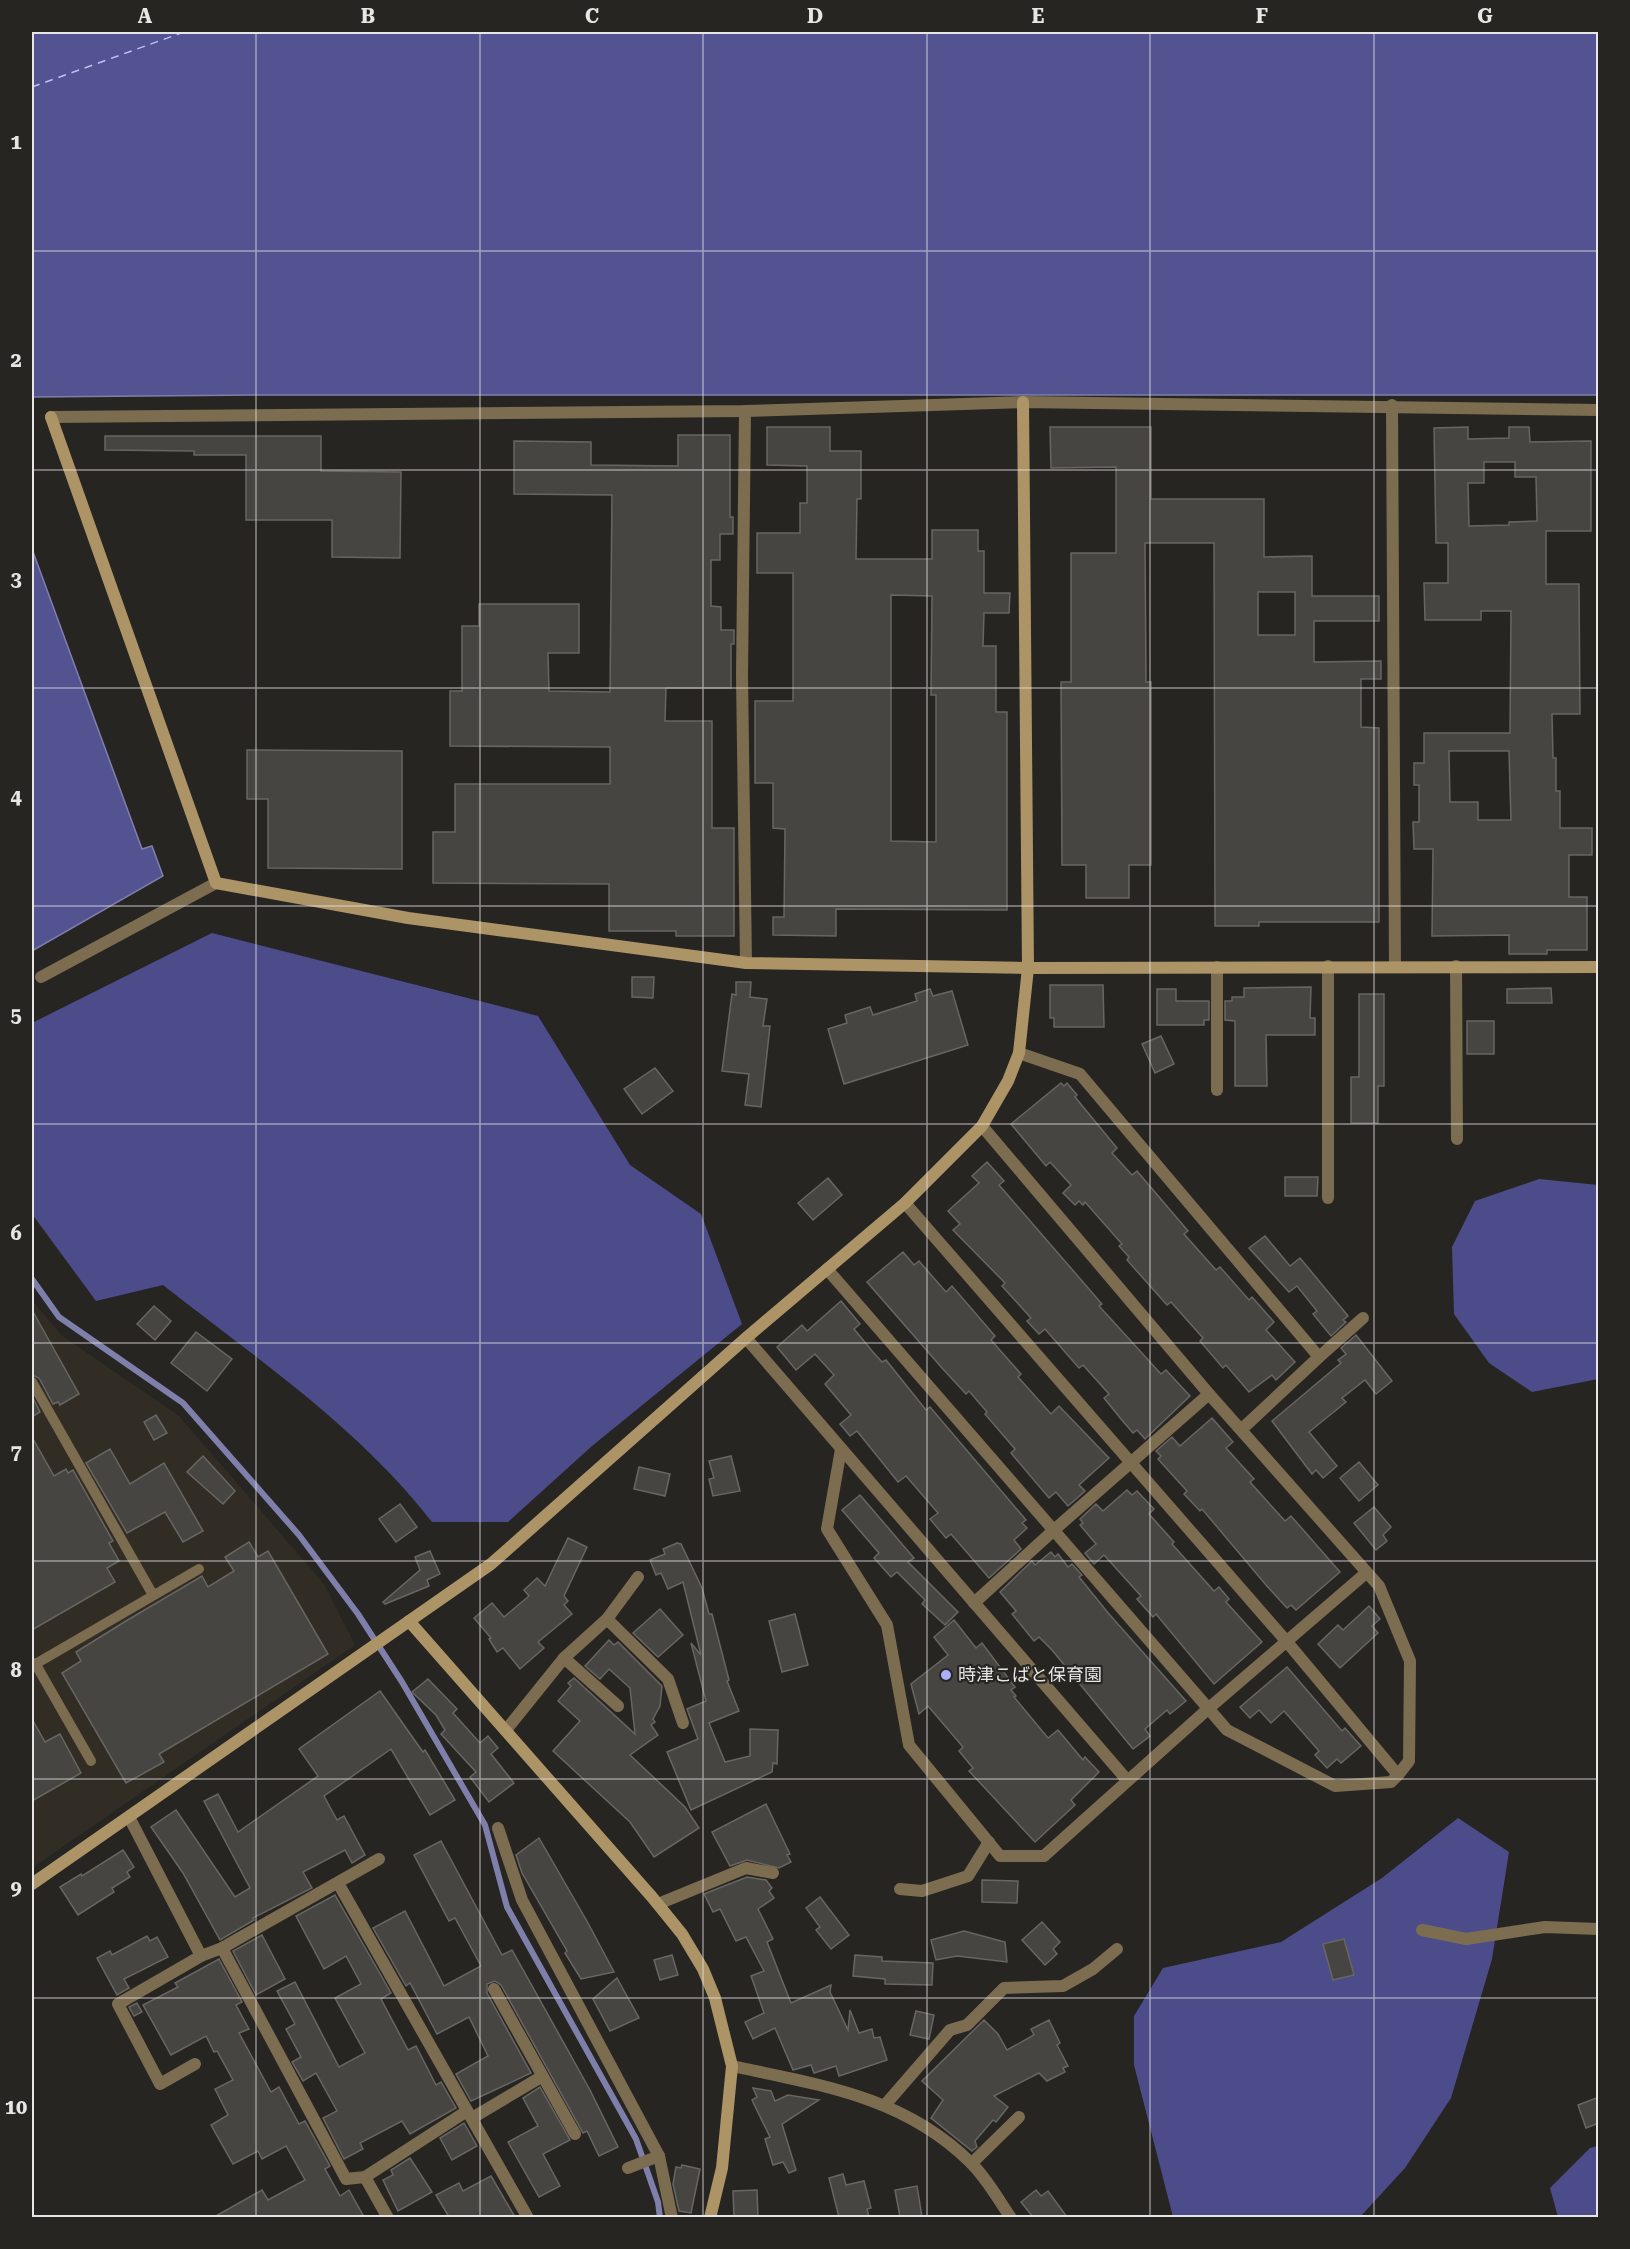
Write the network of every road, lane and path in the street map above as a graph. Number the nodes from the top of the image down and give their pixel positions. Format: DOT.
graph roads {
  1 [pos="1023,402"];
  2 [pos="1392,405"];
  3 [pos="1599,410"];
  4 [pos="745,411"];
  5 [pos="216,884"];
  6 [pos="746,963"];
  7 [pos="1328,966"];
  8 [pos="1395,966"];
  9 [pos="1456,966"];
  10 [pos="1216,967"];
  11 [pos="1599,967"];
  12 [pos="1028,968"];
  13 [pos="41,977"];
  14 [pos="1019,1053"];
  15 [pos="1218,1090"];
  16 [pos="982,1126"];
  17 [pos="1457,1139"];
  18 [pos="1328,1198"];
  19 [pos="905,1203"];
  20 [pos="827,1269"];
  21 [pos="1363,1318"];
  22 [pos="746,1338"];
  23 [pos="1319,1357"];
  24 [pos="32,1382"];
  25 [pos="1209,1394"];
  26 [pos="1242,1429"];
  27 [pos="841,1449"];
  28 [pos="1130,1463"];
  29 [pos="1054,1530"];
  30 [pos="199,1569"];
  31 [pos="1366,1573"];
  32 [pos="638,1577"];
  33 [pos="153,1595"];
  34 [pos="974,1604"];
  35 [pos="607,1618"];
  36 [pos="409,1621"];
  37 [pos="1287,1642"];
  38 [pos="564,1658"];
  39 [pos="33,1664"];
  40 [pos="618,1706"];
  41 [pos="1209,1708"];
  42 [pos="682,1724"];
  43 [pos="507,1730"];
  44 [pos="92,1761"];
  45 [pos="1398,1775"];
  46 [pos="1127,1780"];
  47 [pos="129,1817"];
  48 [pos="498,1828"];
  49 [pos="989,1842"];
  50 [pos="379,1858"];
  51 [pos="772,1873"];
  52 [pos="338,1883"];
  53 [pos="32,1884"];
  54 [pos="900,1889"];
  55 [pos="658,1904"];
  56 [pos="1599,1929"];
  57 [pos="1422,1930"];
  58 [pos="222,1948"];
  59 [pos="1117,1949"];
  60 [pos="201,1956"];
  61 [pos="494,1989"];
  62 [pos="195,2064"];
  63 [pos="732,2066"];
  64 [pos="541,2077"];
  65 [pos="885,2105"];
  66 [pos="470,2114"];
  67 [pos="1018,2117"];
  68 [pos="574,2134"];
  69 [pos="659,2156"];
  70 [pos="972,2163"];
  71 [pos="628,2168"];
  72 [pos="365,2177"];
  73 [pos="388,2217"];
  74 [pos="528,2217"];
  75 [pos="672,2217"];
  76 [pos="710,2217"];
  77 [pos="1011,2217"];
  1 -- 2 [label="street"];
  1 -- 4 [label="street"];
  1 -- 12 [label="street"];
  2 -- 3 [label="street"];
  2 -- 8 [label="street"];
  4 -- 5 [label="street"];
  4 -- 6 [label="street"];
  5 -- 6 [label="street"];
  5 -- 13 [label="street"];
  6 -- 12 [label="street"];
  7 -- 8 [label="street"];
  7 -- 10 [label="street"];
  7 -- 18 [label="street"];
  8 -- 9 [label="street"];
  9 -- 11 [label="street"];
  9 -- 17 [label="street"];
  10 -- 12 [label="street"];
  10 -- 15 [label="street"];
  12 -- 14 [label="street"];
  14 -- 16 [label="street"];
  14 -- 23 [label="street"];
  16 -- 19 [label="street"];
  16 -- 25 [label="street"];
  19 -- 20 [label="street"];
  19 -- 28 [label="street"];
  20 -- 22 [label="street"];
  20 -- 29 [label="street"];
  21 -- 23 [label="street"];
  22 -- 27 [label="street"];
  22 -- 36 [label="street"];
  23 -- 26 [label="street"];
  24 -- 33 [label="lane"];
  25 -- 26 [label="street"];
  25 -- 28 [label="street"];
  26 -- 31 [label="street"];
  27 -- 34 [label="street"];
  27 -- 49 [label="street"];
  28 -- 29 [label="street"];
  28 -- 37 [label="street"];
  29 -- 34 [label="street"];
  29 -- 41 [label="street"];
  30 -- 33 [label="lane"];
  31 -- 37 [label="street"];
  31 -- 45 [label="street"];
  32 -- 35 [label="street"];
  33 -- 39 [label="lane"];
  34 -- 46 [label="street"];
  35 -- 38 [label="street"];
  35 -- 42 [label="street"];
  36 -- 43 [label="street"];
  36 -- 47 [label="street"];
  37 -- 41 [label="street"];
  37 -- 45 [label="street"];
  38 -- 40 [label="street"];
  38 -- 43 [label="street"];
  39 -- 44 [label="lane"];
  41 -- 45 [label="street"];
  41 -- 46 [label="street"];
  43 -- 55 [label="street"];
  46 -- 49 [label="street"];
  47 -- 53 [label="street"];
  47 -- 60 [label="street"];
  48 -- 69 [label="street"];
  49 -- 54 [label="street"];
  50 -- 52 [label="street"];
  51 -- 55 [label="street"];
  52 -- 58 [label="street"];
  52 -- 66 [label="street"];
  55 -- 63 [label="street"];
  56 -- 57 [label="street"];
  58 -- 60 [label="street"];
  58 -- 72 [label="street"];
  59 -- 65 [label="street"];
  60 -- 62 [label="street"];
  61 -- 64 [label="street"];
  63 -- 65 [label="street"];
  63 -- 76 [label="street"];
  64 -- 66 [label="street"];
  64 -- 68 [label="street"];
  65 -- 70 [label="street"];
  66 -- 72 [label="street"];
  66 -- 74 [label="street"];
  67 -- 70 [label="street"];
  69 -- 71 [label="street"];
  69 -- 75 [label="street"];
  70 -- 77 [label="street"];
  72 -- 73 [label="street"];
}
